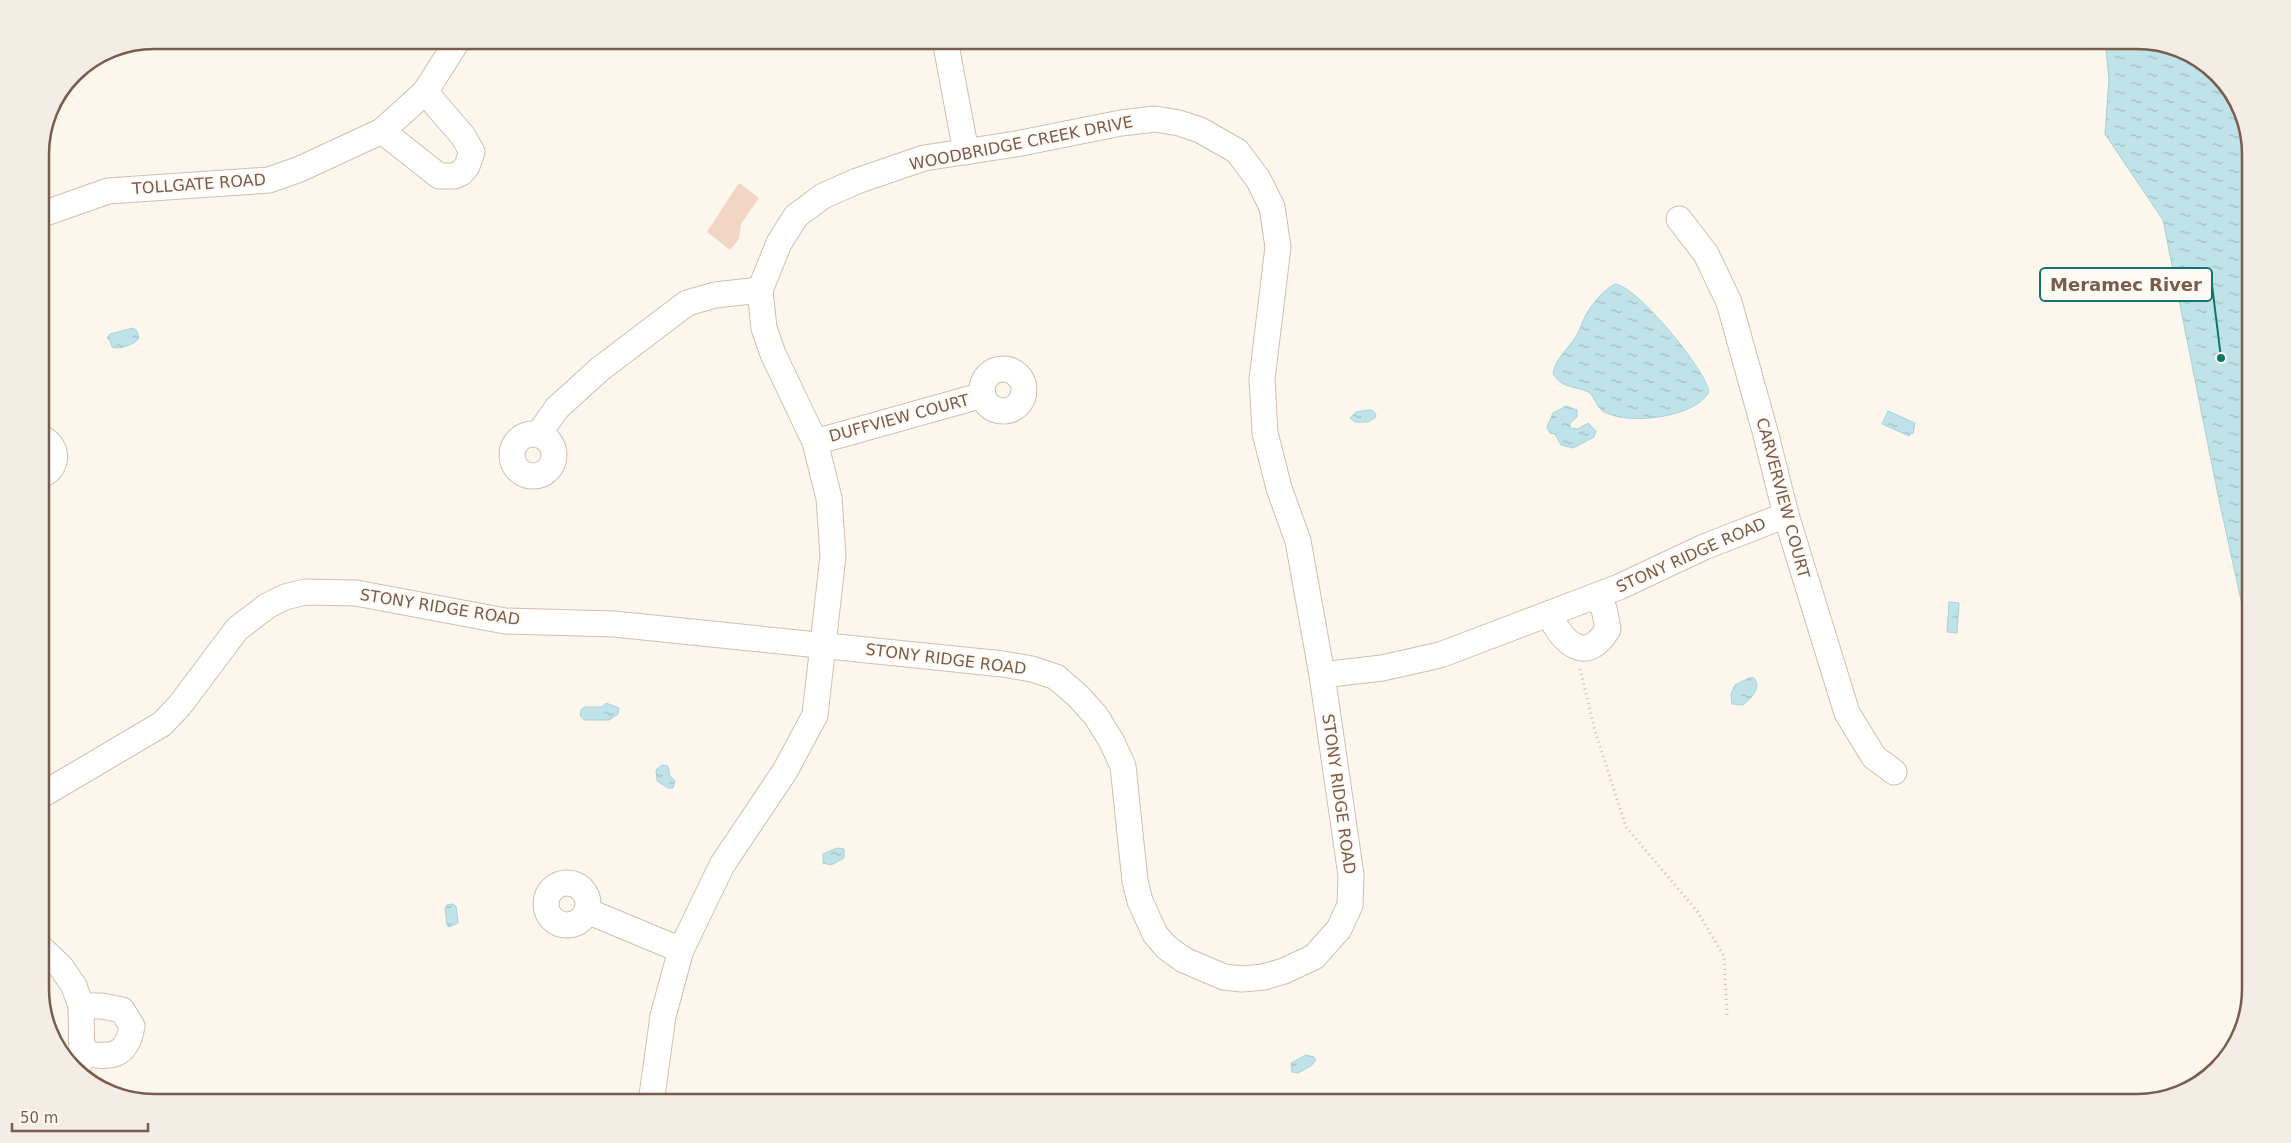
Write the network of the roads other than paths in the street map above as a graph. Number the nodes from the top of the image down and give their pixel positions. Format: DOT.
graph roads {
  1 [pos="452,49"];
  2 [pos="947,49"];
  3 [pos="425,92"];
  4 [pos="382,131"];
  5 [pos="966,152"];
  6 [pos="49,213"];
  7 [pos="1679,219"];
  8 [pos="760,290"];
  9 [pos="983,395"];
  10 [pos="538,435"];
  11 [pos="815,442"];
  12 [pos="49,443"];
  13 [pos="49,471"];
  14 [pos="1786,515"];
  15 [pos="1597,596"];
  16 [pos="1549,614"];
  17 [pos="823,645"];
  18 [pos="1322,675"];
  19 [pos="1894,772"];
  20 [pos="49,791"];
  21 [pos="587,912"];
  22 [pos="680,950"];
  23 [pos="49,956"];
  24 [pos="81,1006"];
  25 [pos="80,1061"];
  26 [pos="652,1094"];
  1 -- 3 [label="street, TOLLGATE ROAD"];
  2 -- 5 [label="street"];
  3 -- 4 [label="street, TOLLGATE ROAD"];
  3 -- 4 [label="street"];
  4 -- 6 [label="street, TOLLGATE ROAD"];
  5 -- 8 [label="street, WOODBRIDGE CREEK DRIVE"];
  5 -- 18 [label="street, WOODBRIDGE CREEK DRIVE"];
  7 -- 14 [label="street, CARVERVIEW COURT"];
  8 -- 10 [label="street"];
  8 -- 11 [label="street, WOODBRIDGE CREEK DRIVE"];
  9 -- 11 [label="street, DUFFVIEW COURT"];
  11 -- 17 [label="street, WOODBRIDGE CREEK DRIVE"];
  12 -- 13 [label="street"];
  14 -- 15 [label="street, STONY RIDGE ROAD"];
  14 -- 19 [label="street, CARVERVIEW COURT"];
  15 -- 16 [label="street, STONY RIDGE ROAD"];
  15 -- 16 [label="street, STONY RIDGE ROAD"];
  16 -- 18 [label="street, STONY RIDGE ROAD"];
  17 -- 18 [label="street, STONY RIDGE ROAD"];
  17 -- 20 [label="street, STONY RIDGE ROAD"];
  17 -- 22 [label="street, WOODBRIDGE CREEK DRIVE"];
  21 -- 22 [label="street"];
  22 -- 26 [label="street, WOODBRIDGE CREEK DRIVE"];
  23 -- 24 [label="street"];
  24 -- 25 [label="street"];
  24 -- 25 [label="street"];
}
